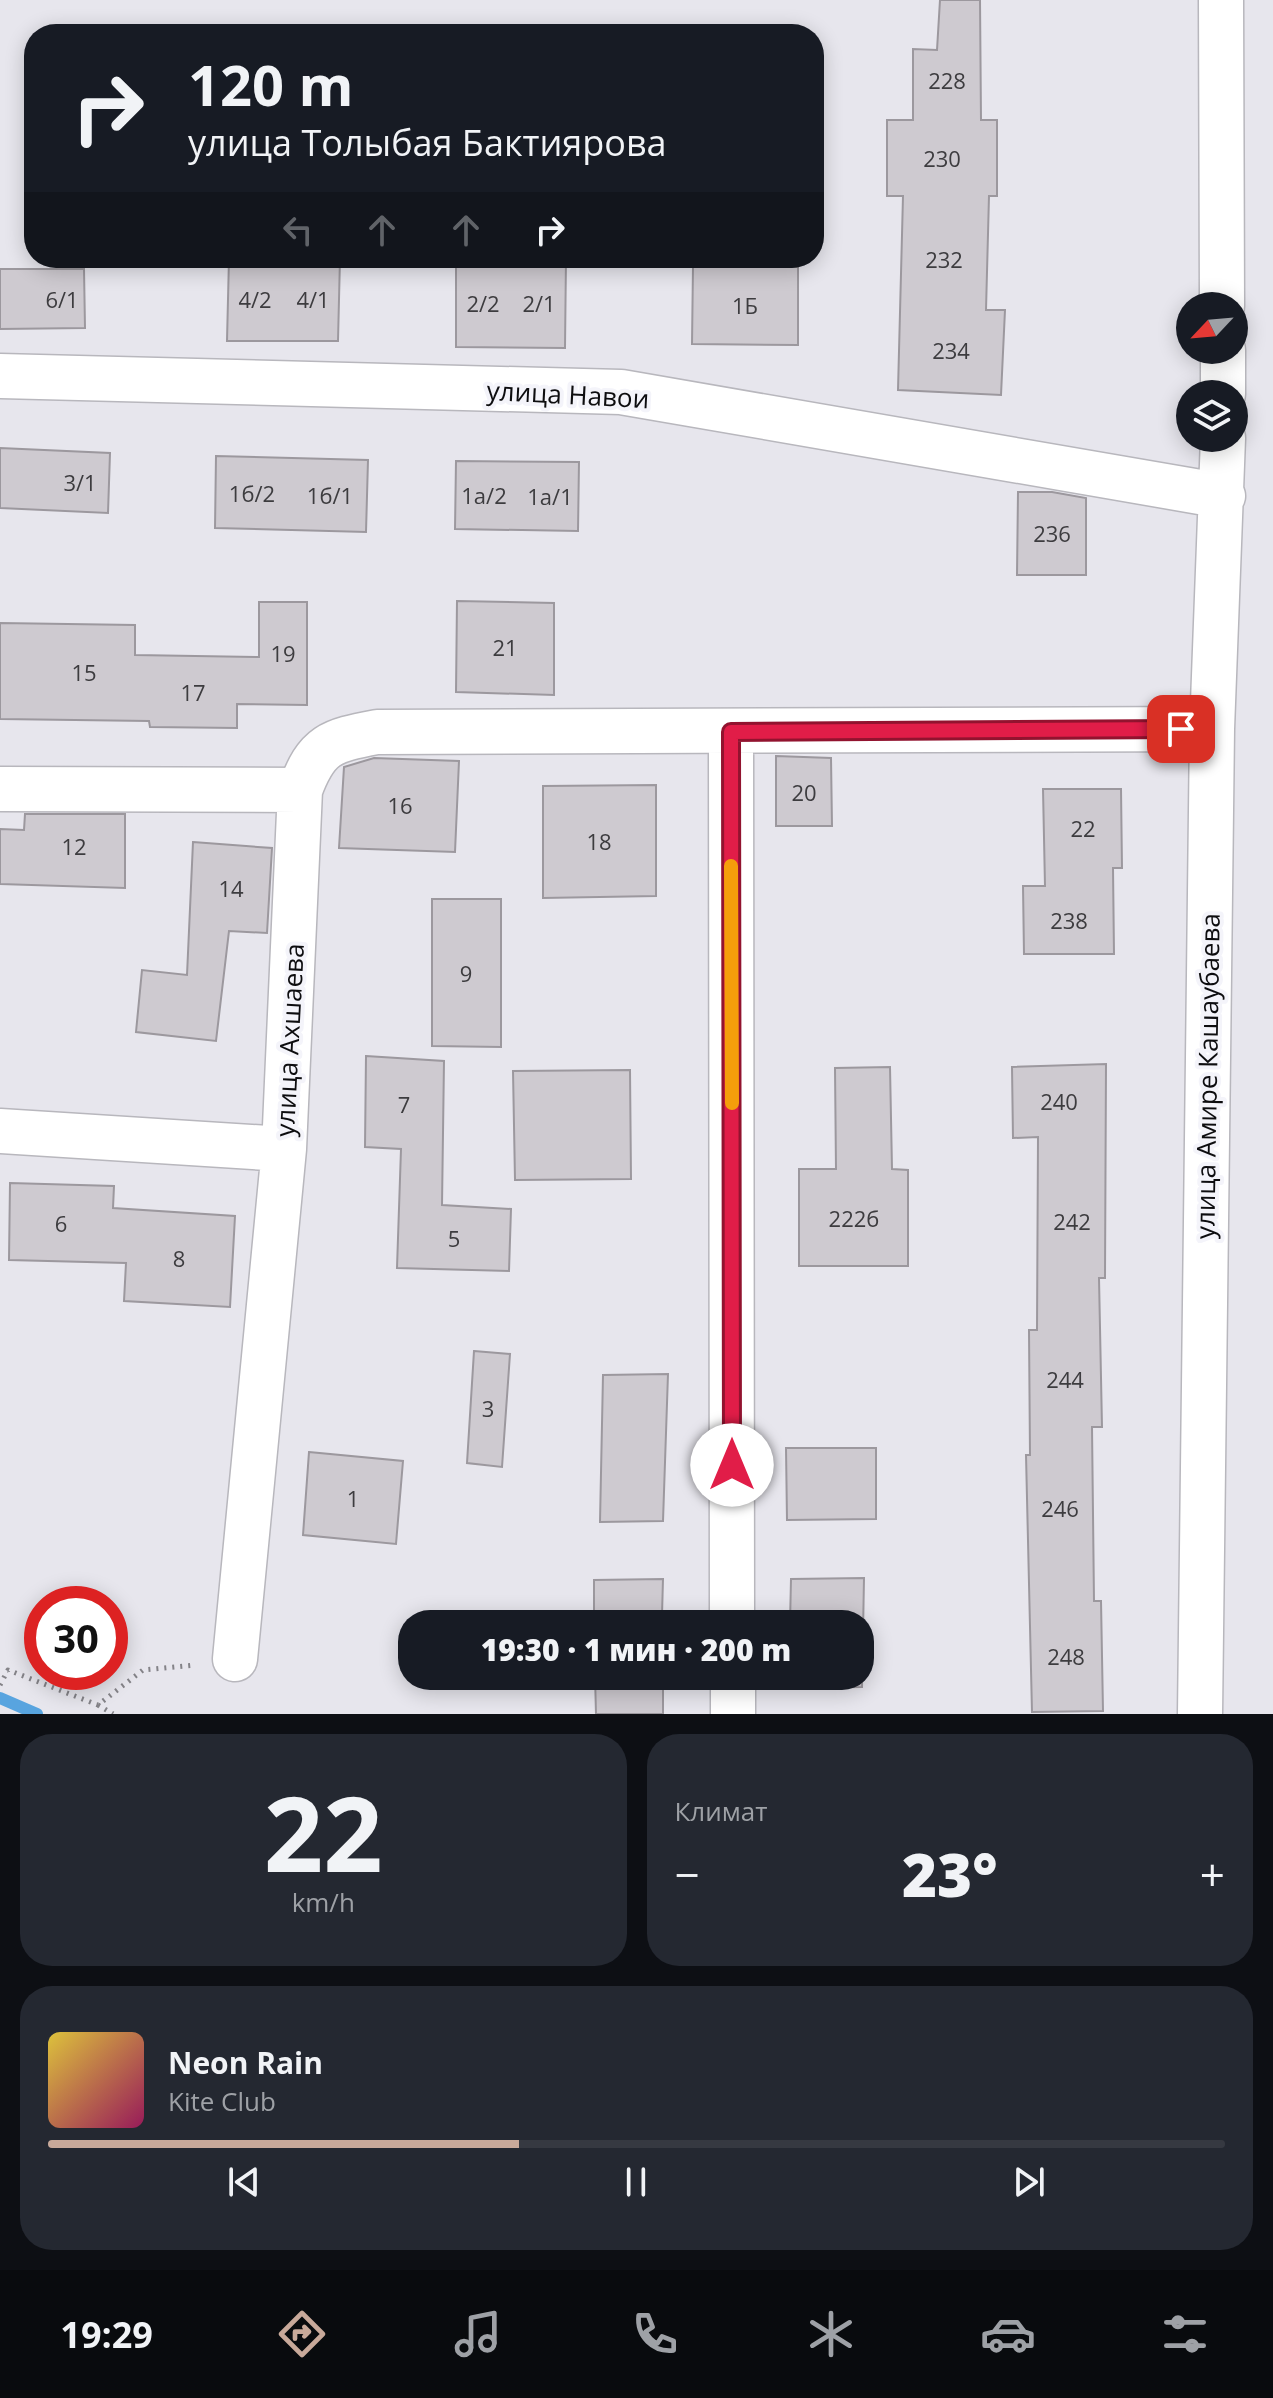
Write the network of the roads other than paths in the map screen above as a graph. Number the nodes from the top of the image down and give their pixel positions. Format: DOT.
graph roads {
  1 [pos="1221,0"];
  2 [pos="1222,292"];
  3 [pos="0,376"];
  4 [pos="1223,452"];
  5 [pos="1223,496"];
  6 [pos="1212,729"];
  7 [pos="731,732"];
  8 [pos="0,789"];
  9 [pos="300,790"];
  10 [pos="0,1131"];
  11 [pos="284,1149"];
  12 [pos="732,1610"];
  13 [pos="235,1659"];
  14 [pos="733,1690"];
  15 [pos="733,1714"];
  16 [pos="1200,1714"];
  1 -- 2 [label="street"];
  3 -- 5 [label="street, улица Навои"];
  4 -- 5 [label="street, улица Амире Кашаубаева"];
  5 -- 6 [label="street, улица Амире Кашаубаева"];
  6 -- 7 [label="street"];
  6 -- 16 [label="street, улица Амире Кашаубаева"];
  7 -- 9 [label="street"];
  7 -- 12 [label="street"];
  8 -- 9 [label="street"];
  9 -- 11 [label="street, улица Ахшаева"];
  10 -- 11 [label="street, улица Ахшаева"];
  11 -- 13 [label="street"];
  14 -- 15 [label="street"];
}
